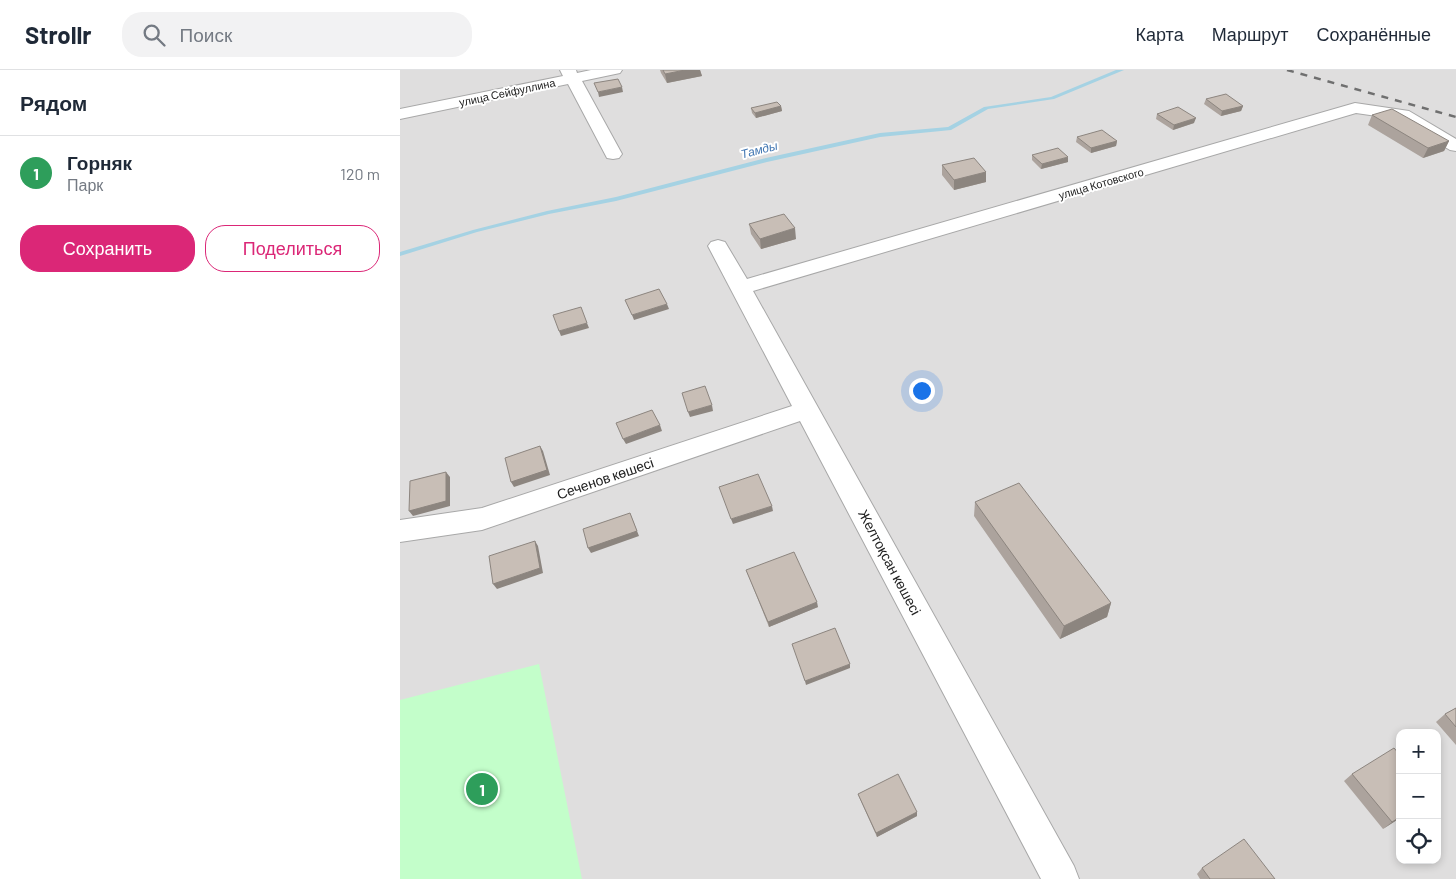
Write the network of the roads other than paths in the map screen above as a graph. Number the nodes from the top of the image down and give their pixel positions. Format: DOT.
graph roads {
  1 [pos="614,70"];
  2 [pos="570,74"];
  3 [pos="400,114"];
  4 [pos="1456,146"];
  5 [pos="613,154"];
  6 [pos="718,246"];
  7 [pos="741,288"];
  8 [pos="807,410"];
  9 [pos="400,531"];
  10 [pos="1061,879"];
  1 -- 2 [label="street, улица Сейфуллина"];
  2 -- 3 [label="street, улица Сейфуллина"];
  2 -- 5 [label="street"];
  4 -- 7 [label="street, улица Котовского"];
  6 -- 7 [label="street, Желтоқсан көшесі"];
  7 -- 8 [label="street, Желтоқсан көшесі"];
  8 -- 9 [label="street, Сеченов көшесі"];
  8 -- 10 [label="street, Желтоқсан көшесі"];
}
